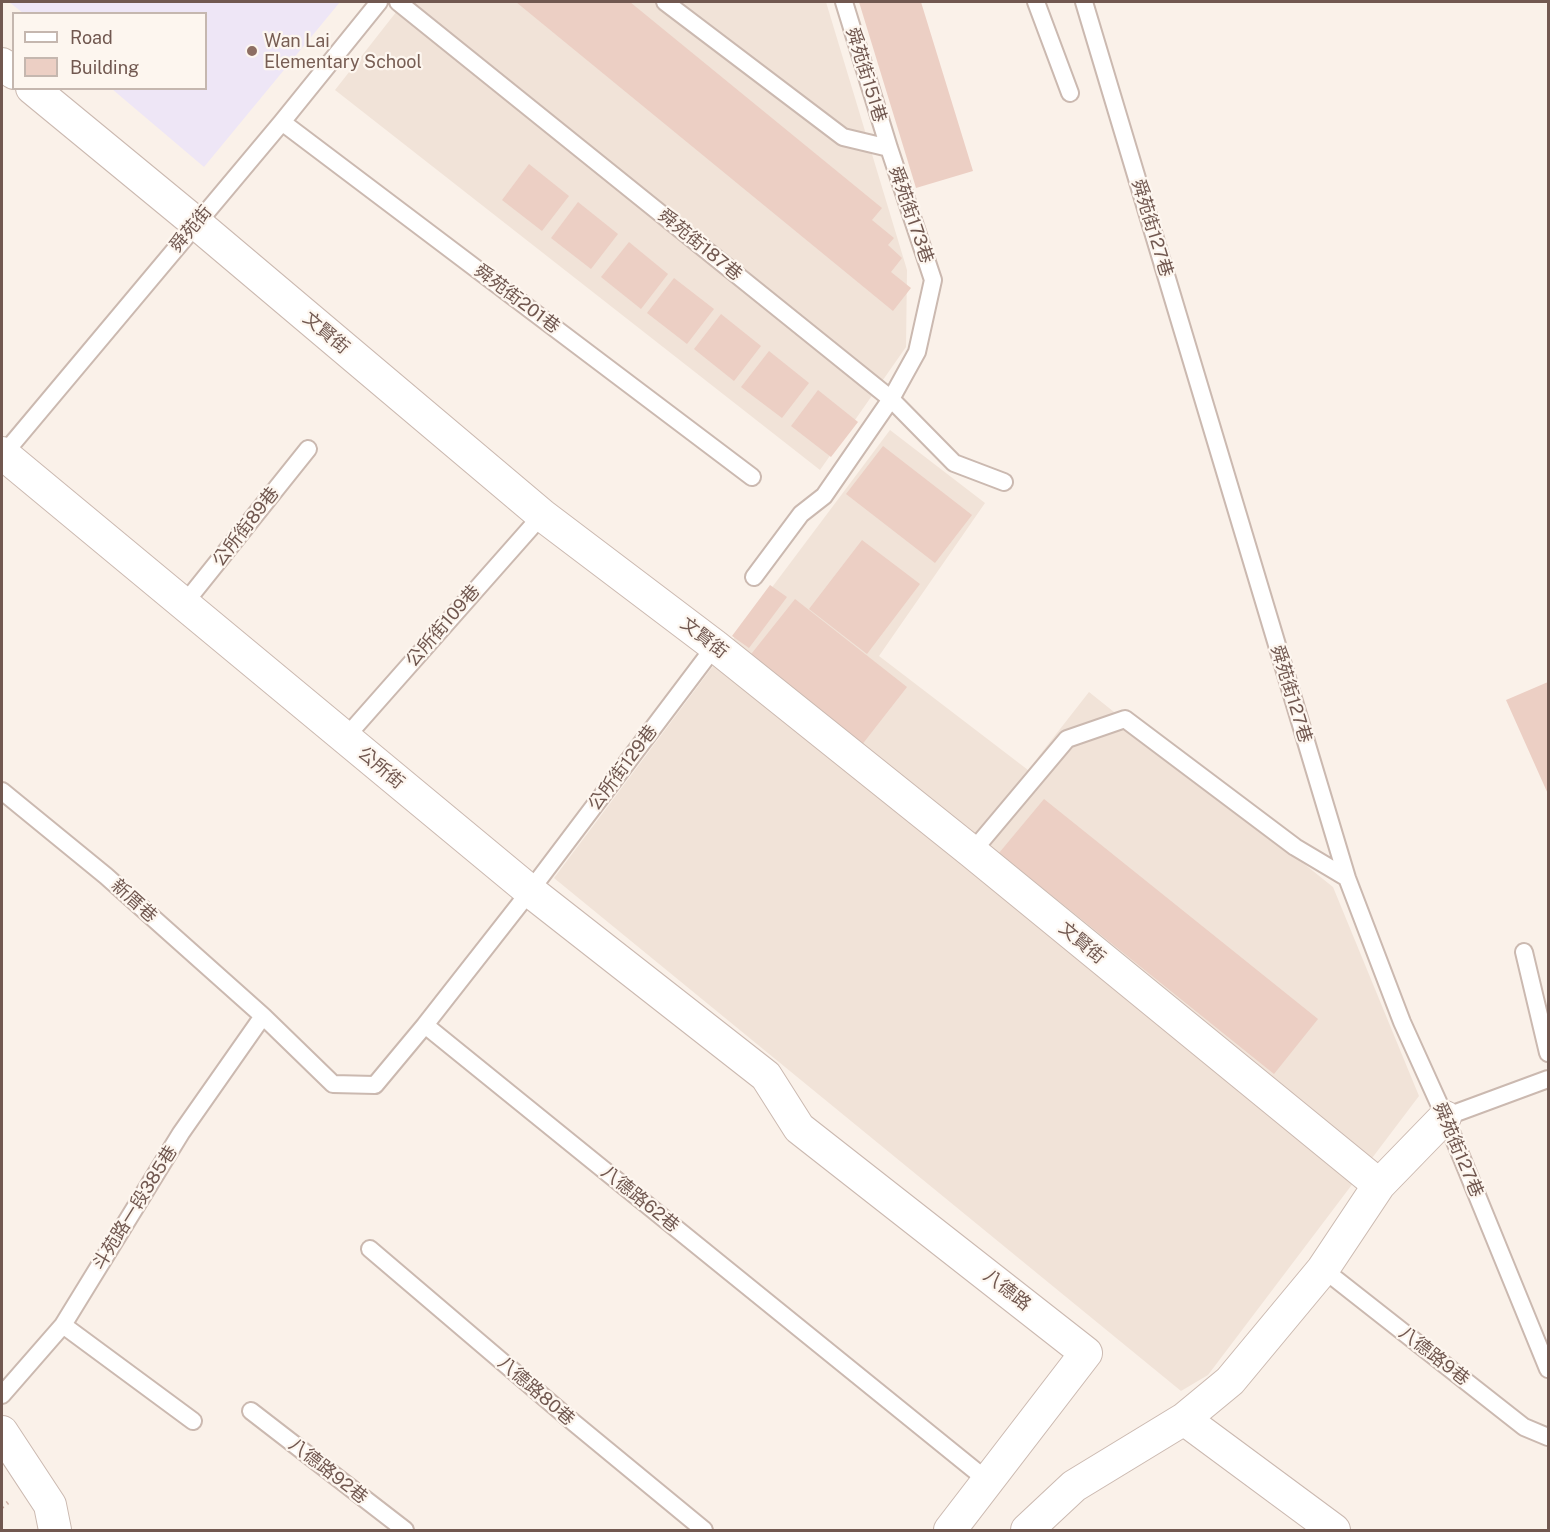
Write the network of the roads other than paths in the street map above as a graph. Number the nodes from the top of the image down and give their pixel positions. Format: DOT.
graph roads {
  1 [pos="379,2"];
  2 [pos="398,2"];
  3 [pos="665,2"];
  4 [pos="844,2"];
  5 [pos="1036,2"];
  6 [pos="1084,2"];
  7 [pos="34,90"];
  8 [pos="1070,93"];
  9 [pos="282,122"];
  10 [pos="889,148"];
  11 [pos="196,224"];
  12 [pos="891,399"];
  13 [pos="308,449"];
  14 [pos="2,454"];
  15 [pos="752,477"];
  16 [pos="1004,482"];
  17 [pos="542,515"];
  18 [pos="754,577"];
  19 [pos="184,604"];
  20 [pos="715,646"];
  21 [pos="345,738"];
  22 [pos="2,791"];
  23 [pos="972,852"];
  24 [pos="1347,878"];
  25 [pos="530,891"];
  26 [pos="1524,952"];
  27 [pos="263,1016"];
  28 [pos="425,1025"];
  29 [pos="1548,1053"];
  30 [pos="766,1076"];
  31 [pos="1548,1079"];
  32 [pos="1445,1117"];
  33 [pos="1379,1185"];
  34 [pos="370,1249"];
  35 [pos="1323,1269"];
  36 [pos="63,1325"];
  37 [pos="1548,1369"];
  38 [pos="2,1395"];
  39 [pos="251,1411"];
  40 [pos="1184,1419"];
  41 [pos="193,1421"];
  42 [pos="2,1432"];
  43 [pos="1548,1437"];
  44 [pos="988,1480"];
  45 [pos="55,1530"];
  46 [pos="405,1530"];
  47 [pos="704,1530"];
  48 [pos="950,1530"];
  49 [pos="1027,1530"];
  50 [pos="1334,1530"];
  1 -- 9 [label="lane, 舜苑街"];
  2 -- 12 [label="lane, 舜苑街187巷"];
  3 -- 10 [label="lane, 舜苑街173巷"];
  4 -- 10 [label="lane, 舜苑街151巷"];
  5 -- 8 [label="lane"];
  6 -- 24 [label="lane, 舜苑街127巷"];
  7 -- 11 [label="street, 文賢街"];
  9 -- 11 [label="lane, 舜苑街"];
  9 -- 15 [label="lane, 舜苑街201巷"];
  10 -- 12 [label="lane, 舜苑街173巷"];
  11 -- 14 [label="lane, 舜苑街"];
  11 -- 17 [label="street, 文賢街"];
  12 -- 16 [label="lane, 舜苑街187巷"];
  12 -- 18 [label="lane, 舜苑街173巷"];
  13 -- 19 [label="lane, 公所街89巷"];
  14 -- 19 [label="street, 公所街"];
  17 -- 20 [label="street, 文賢街"];
  17 -- 21 [label="lane, 公所街109巷"];
  19 -- 21 [label="street, 公所街"];
  20 -- 23 [label="street, 文賢街"];
  20 -- 25 [label="lane, 公所街129巷"];
  21 -- 25 [label="street, 公所街"];
  22 -- 27 [label="lane, 新厝巷"];
  23 -- 24 [label="lane"];
  23 -- 33 [label="street, 文賢街"];
  24 -- 32 [label="lane, 舜苑街127巷"];
  25 -- 28 [label="lane"];
  25 -- 30 [label="street, 公所街"];
  26 -- 29 [label="lane"];
  27 -- 28 [label="lane, 新厝巷"];
  27 -- 36 [label="lane, 斗苑路一段385巷"];
  28 -- 44 [label="lane, 八德路62巷"];
  30 -- 44 [label="street, 八德路"];
  31 -- 32 [label="lane"];
  32 -- 33 [label="street"];
  32 -- 37 [label="lane, 舜苑街127巷"];
  33 -- 35 [label="street"];
  34 -- 47 [label="lane, 八德路80巷"];
  35 -- 40 [label="street"];
  35 -- 43 [label="lane, 八德路9巷"];
  36 -- 38 [label="lane, 斗苑路一段385巷"];
  36 -- 41 [label="lane"];
  39 -- 46 [label="lane, 八德路92巷"];
  40 -- 49 [label="street"];
  40 -- 50 [label="street"];
  42 -- 45 [label="street"];
  44 -- 48 [label="street, 八德路"];
}
